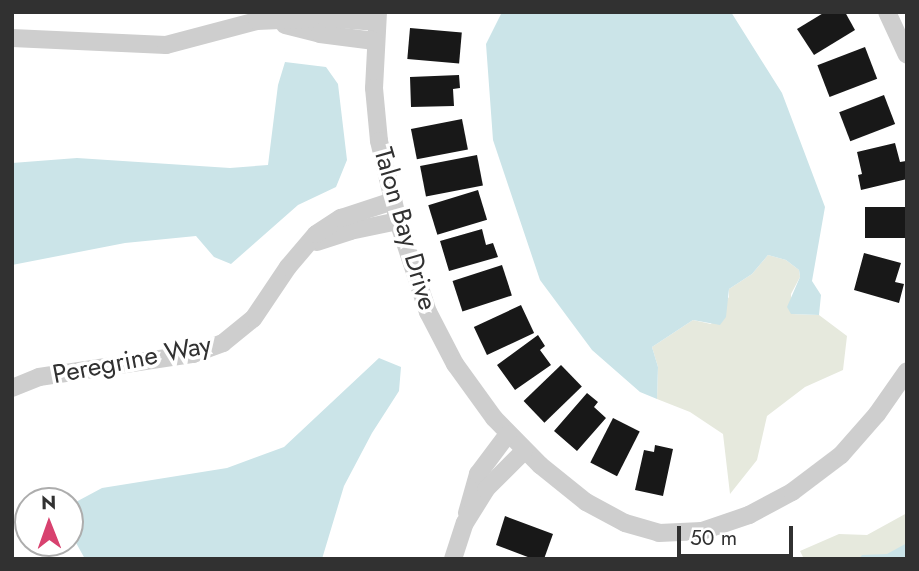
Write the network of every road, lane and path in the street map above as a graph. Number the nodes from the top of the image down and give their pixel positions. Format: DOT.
graph roads {
  1 [pos="889,13"];
  2 [pos="377,17"];
  3 [pos="268,20"];
  4 [pos="902,30"];
  5 [pos="12,38"];
  6 [pos="375,41"];
  7 [pos="907,55"];
  8 [pos="393,201"];
  9 [pos="398,221"];
  10 [pos="296,256"];
  11 [pos="907,371"];
  12 [pos="12,388"];
  13 [pos="508,434"];
  14 [pos="524,451"];
  15 [pos="465,523"];
  16 [pos="453,559"];
  1 -- 4 [label="street"];
  2 -- 3 [label="street"];
  2 -- 6 [label="street, Talon Bay Drive"];
  3 -- 5 [label="street"];
  3 -- 6 [label="street"];
  4 -- 7 [label="street"];
  6 -- 8 [label="street, Talon Bay Drive"];
  8 -- 9 [label="street, Talon Bay Drive"];
  8 -- 10 [label="street, Peregrine Way"];
  9 -- 10 [label="street, Peregrine Way"];
  9 -- 13 [label="street, Talon Bay Drive"];
  10 -- 12 [label="street, Peregrine Way"];
  11 -- 14 [label="street, Talon Bay Drive"];
  13 -- 14 [label="street, Talon Bay Drive"];
  13 -- 15 [label="street"];
  14 -- 15 [label="street"];
  15 -- 16 [label="street"];
}
